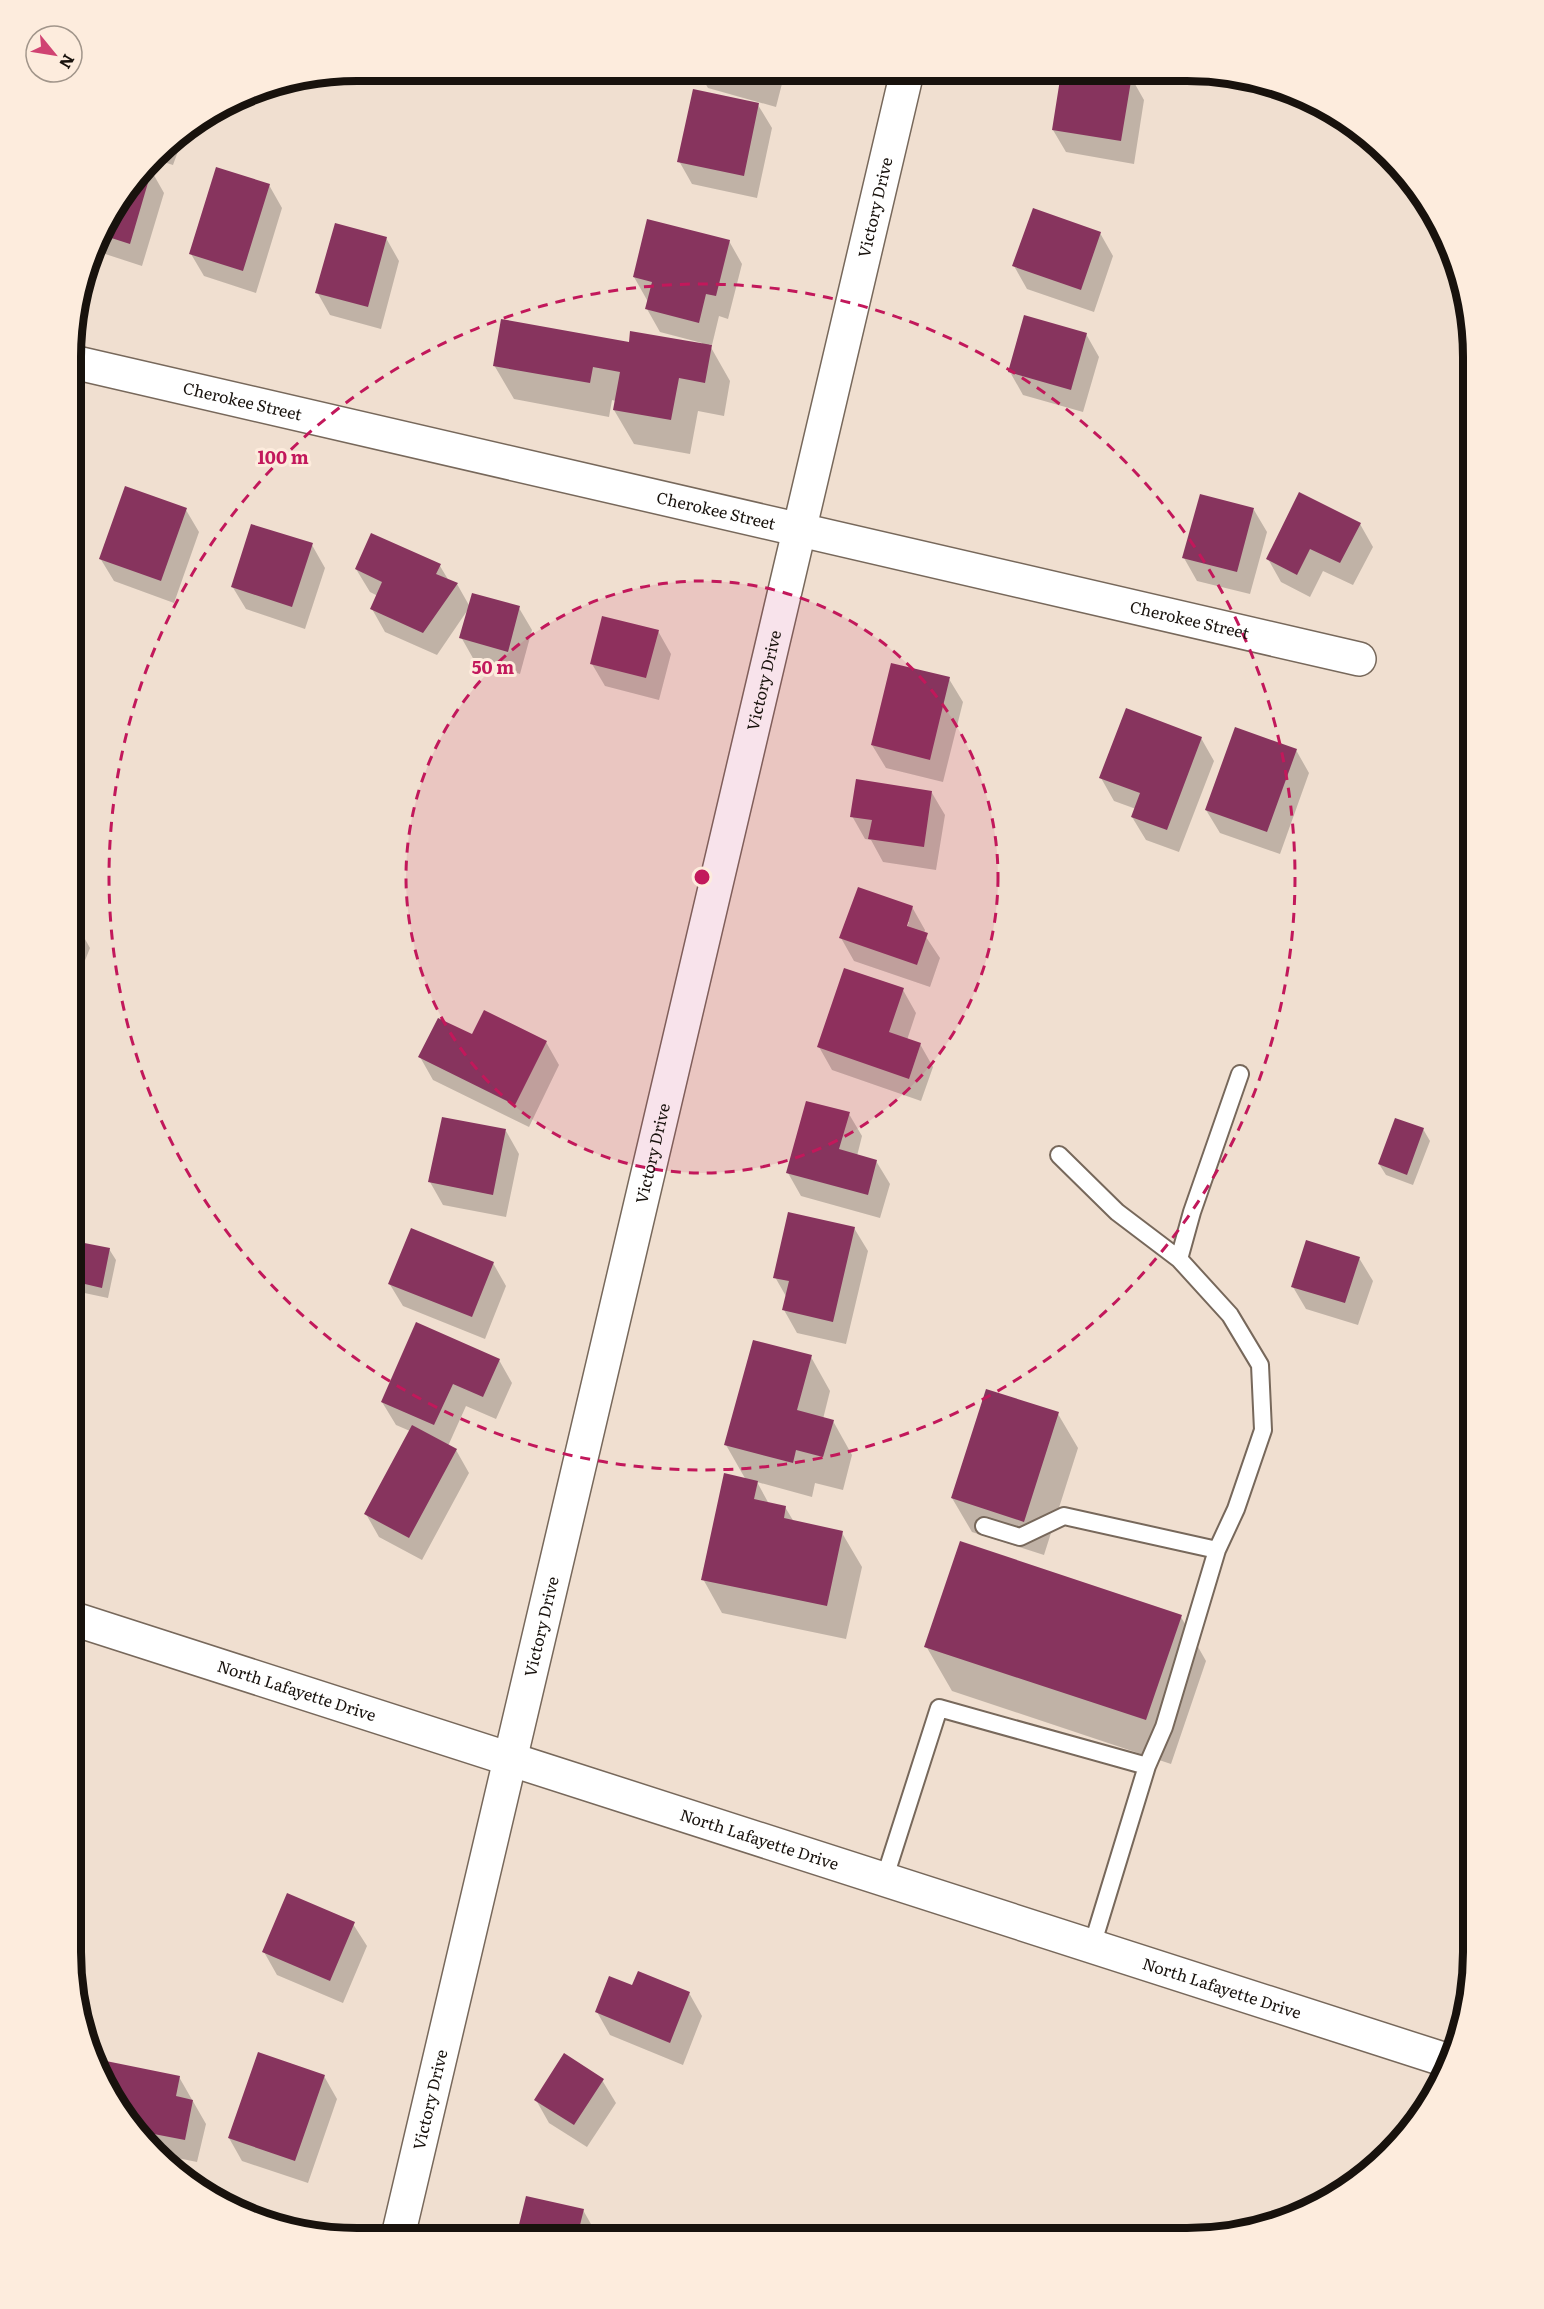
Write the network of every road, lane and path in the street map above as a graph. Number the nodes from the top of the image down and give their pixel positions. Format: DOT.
graph roads {
  1 [pos="905,81"];
  2 [pos="81,364"];
  3 [pos="799,531"];
  4 [pos="1359,659"];
  5 [pos="1240,1074"];
  6 [pos="1059,1155"];
  7 [pos="1179,1259"];
  8 [pos="984,1526"];
  9 [pos="1217,1550"];
  10 [pos="81,1621"];
  11 [pos="511,1760"];
  12 [pos="1147,1766"];
  13 [pos="884,1880"];
  14 [pos="1092,1946"];
  15 [pos="1441,2059"];
  16 [pos="400,2228"];
  1 -- 3 [label="street, Victory Drive"];
  2 -- 3 [label="street, Cherokee Street"];
  3 -- 4 [label="street, Cherokee Street"];
  3 -- 11 [label="street, Victory Drive"];
  5 -- 7 [label="lane"];
  6 -- 7 [label="lane"];
  7 -- 9 [label="lane"];
  8 -- 9 [label="lane"];
  9 -- 12 [label="lane"];
  10 -- 11 [label="street, North Lafayette Drive"];
  11 -- 13 [label="street, North Lafayette Drive"];
  11 -- 16 [label="street, Victory Drive"];
  12 -- 13 [label="lane"];
  12 -- 14 [label="lane"];
  13 -- 14 [label="street, North Lafayette Drive"];
  14 -- 15 [label="street, North Lafayette Drive"];
}
